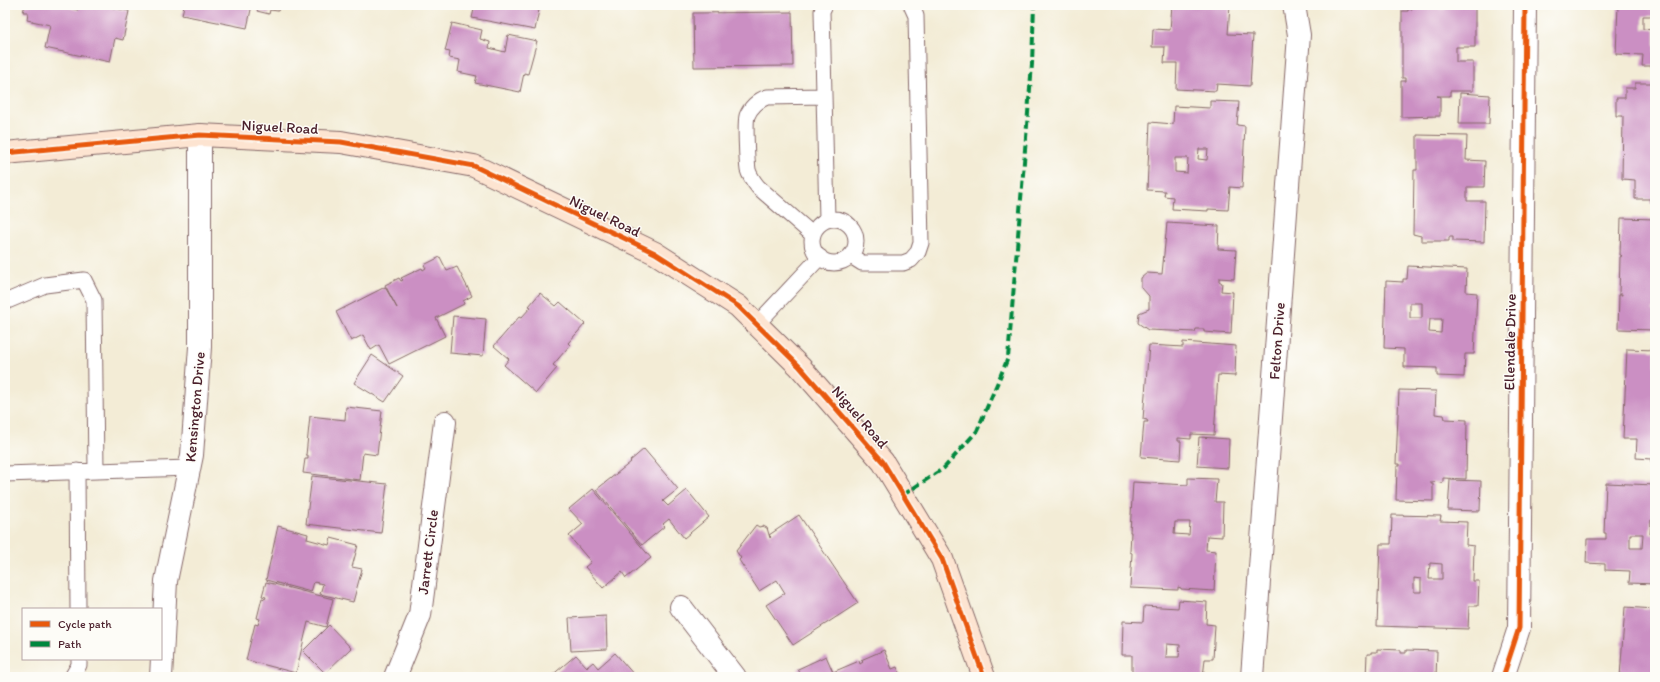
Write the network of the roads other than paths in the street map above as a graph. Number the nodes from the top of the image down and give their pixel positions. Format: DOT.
graph roads {
  1 [pos="825,5"];
  2 [pos="911,5"];
  3 [pos="1294,5"];
  4 [pos="1525,5"];
  5 [pos="824,96"];
  6 [pos="200,135"];
  7 [pos="5,153"];
  8 [pos="827,220"];
  9 [pos="813,235"];
  10 [pos="851,256"];
  11 [pos="820,257"];
  12 [pos="5,302"];
  13 [pos="757,324"];
  14 [pos="444,422"];
  15 [pos="189,468"];
  16 [pos="77,471"];
  17 [pos="96,471"];
  18 [pos="5,474"];
  19 [pos="681,607"];
  20 [pos="78,608"];
  21 [pos="162,658"];
  22 [pos="79,660"];
  23 [pos="162,660"];
  24 [pos="72,677"];
  25 [pos="161,677"];
  26 [pos="395,677"];
  27 [pos="735,677"];
  28 [pos="984,677"];
  29 [pos="1252,677"];
  30 [pos="1503,677"];
  1 -- 5 [label="lane"];
  2 -- 10 [label="lane"];
  3 -- 29 [label="street, Felton Drive"];
  4 -- 30 [label="street, Ellendale Drive"];
  5 -- 8 [label="lane"];
  5 -- 9 [label="lane"];
  6 -- 7 [label="main road, Niguel Road"];
  6 -- 13 [label="main road, Niguel Road"];
  6 -- 15 [label="street, Kensington Drive"];
  8 -- 9 [label="lane"];
  8 -- 10 [label="lane"];
  9 -- 11 [label="lane"];
  10 -- 11 [label="lane"];
  11 -- 13 [label="lane"];
  12 -- 17 [label="lane"];
  13 -- 28 [label="main road, Niguel Road"];
  14 -- 26 [label="street, Jarrett Circle"];
  15 -- 17 [label="lane"];
  15 -- 21 [label="street, Kensington Drive"];
  16 -- 17 [label="lane"];
  16 -- 18 [label="lane"];
  16 -- 20 [label="lane"];
  19 -- 27 [label="street"];
  22 -- 24 [label="lane"];
  23 -- 25 [label="street, Kensington Drive"];
}
